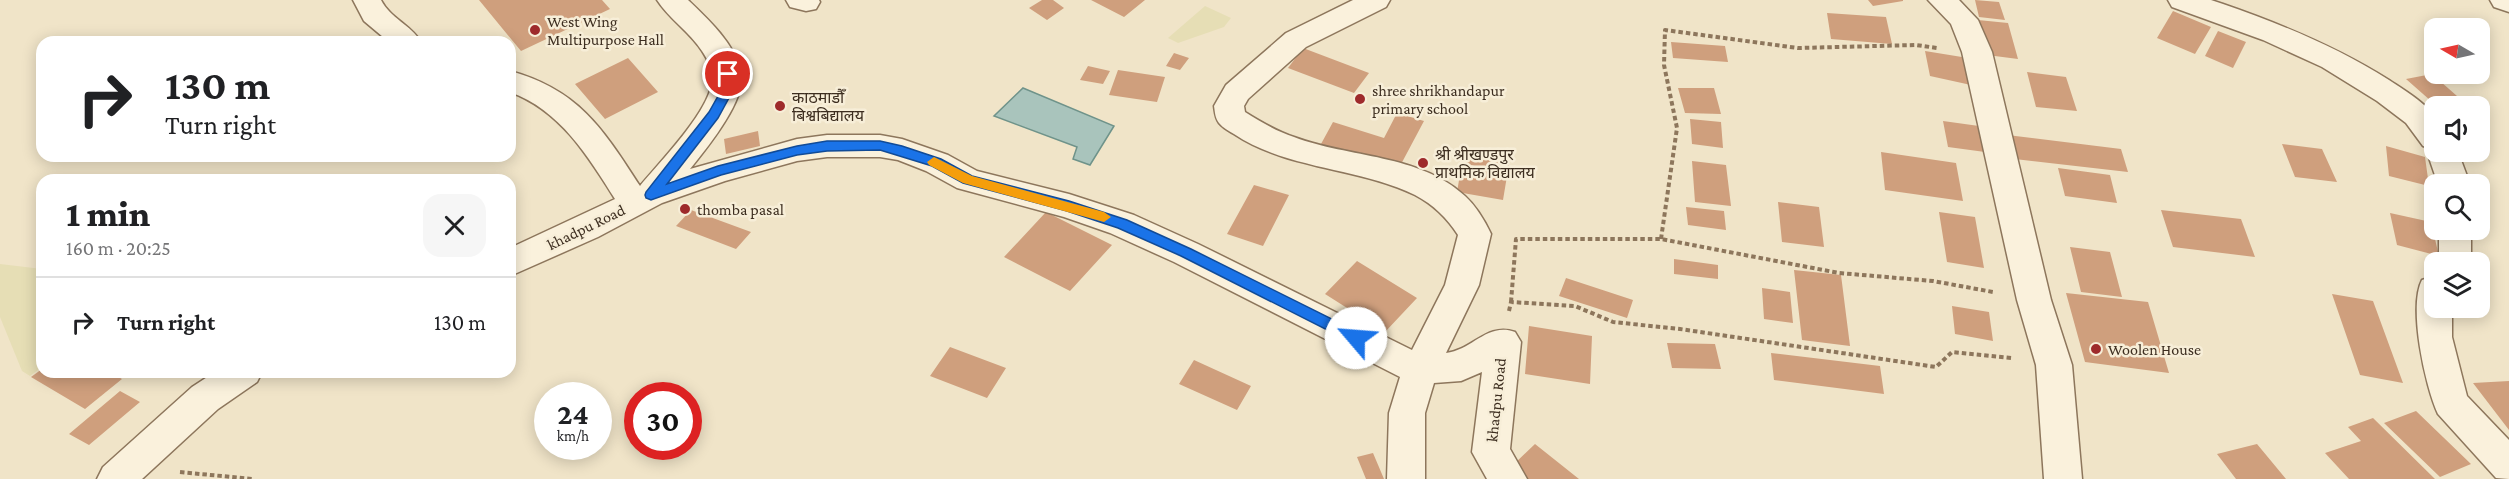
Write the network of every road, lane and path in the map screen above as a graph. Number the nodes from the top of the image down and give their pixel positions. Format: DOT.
graph roads {
  1 [pos="367,0"];
  2 [pos="671,0"];
  3 [pos="1376,0"];
  4 [pos="1942,0"];
  5 [pos="2182,0"];
  6 [pos="2504,0"];
  7 [pos="2509,3"];
  8 [pos="399,36"];
  9 [pos="1977,52"];
  10 [pos="516,83"];
  11 [pos="2424,125"];
  12 [pos="643,199"];
  13 [pos="1661,239"];
  14 [pos="516,260"];
  15 [pos="2034,300"];
  16 [pos="1511,302"];
  17 [pos="2435,318"];
  18 [pos="1503,342"];
  19 [pos="2054,365"];
  20 [pos="1420,370"];
  21 [pos="235,378"];
  22 [pos="2509,466"];
  23 [pos="122,473"];
  24 [pos="2509,474"];
  25 [pos="252,479"];
  26 [pos="1406,479"];
  27 [pos="1508,479"];
  28 [pos="2063,479"];
  29 [pos="2495,479"];
  1 -- 8 [label="street"];
  2 -- 12 [label="street"];
  3 -- 20 [label="street"];
  4 -- 9 [label="street"];
  5 -- 11 [label="street"];
  6 -- 7 [label="street"];
  9 -- 13 [label="path"];
  9 -- 15 [label="street"];
  10 -- 12 [label="street"];
  12 -- 14 [label="street, khadpu Road"];
  12 -- 20 [label="street, khadpu Road"];
  13 -- 15 [label="path"];
  13 -- 16 [label="path"];
  15 -- 19 [label="street"];
  16 -- 18 [label="path"];
  16 -- 19 [label="path"];
  17 -- 22 [label="street"];
  18 -- 20 [label="street, khadpu Road"];
  18 -- 27 [label="street, khadpu Road"];
  19 -- 28 [label="street"];
  20 -- 26 [label="street"];
  21 -- 23 [label="street"];
  23 -- 25 [label="path"];
  24 -- 29 [label="street"];
}
